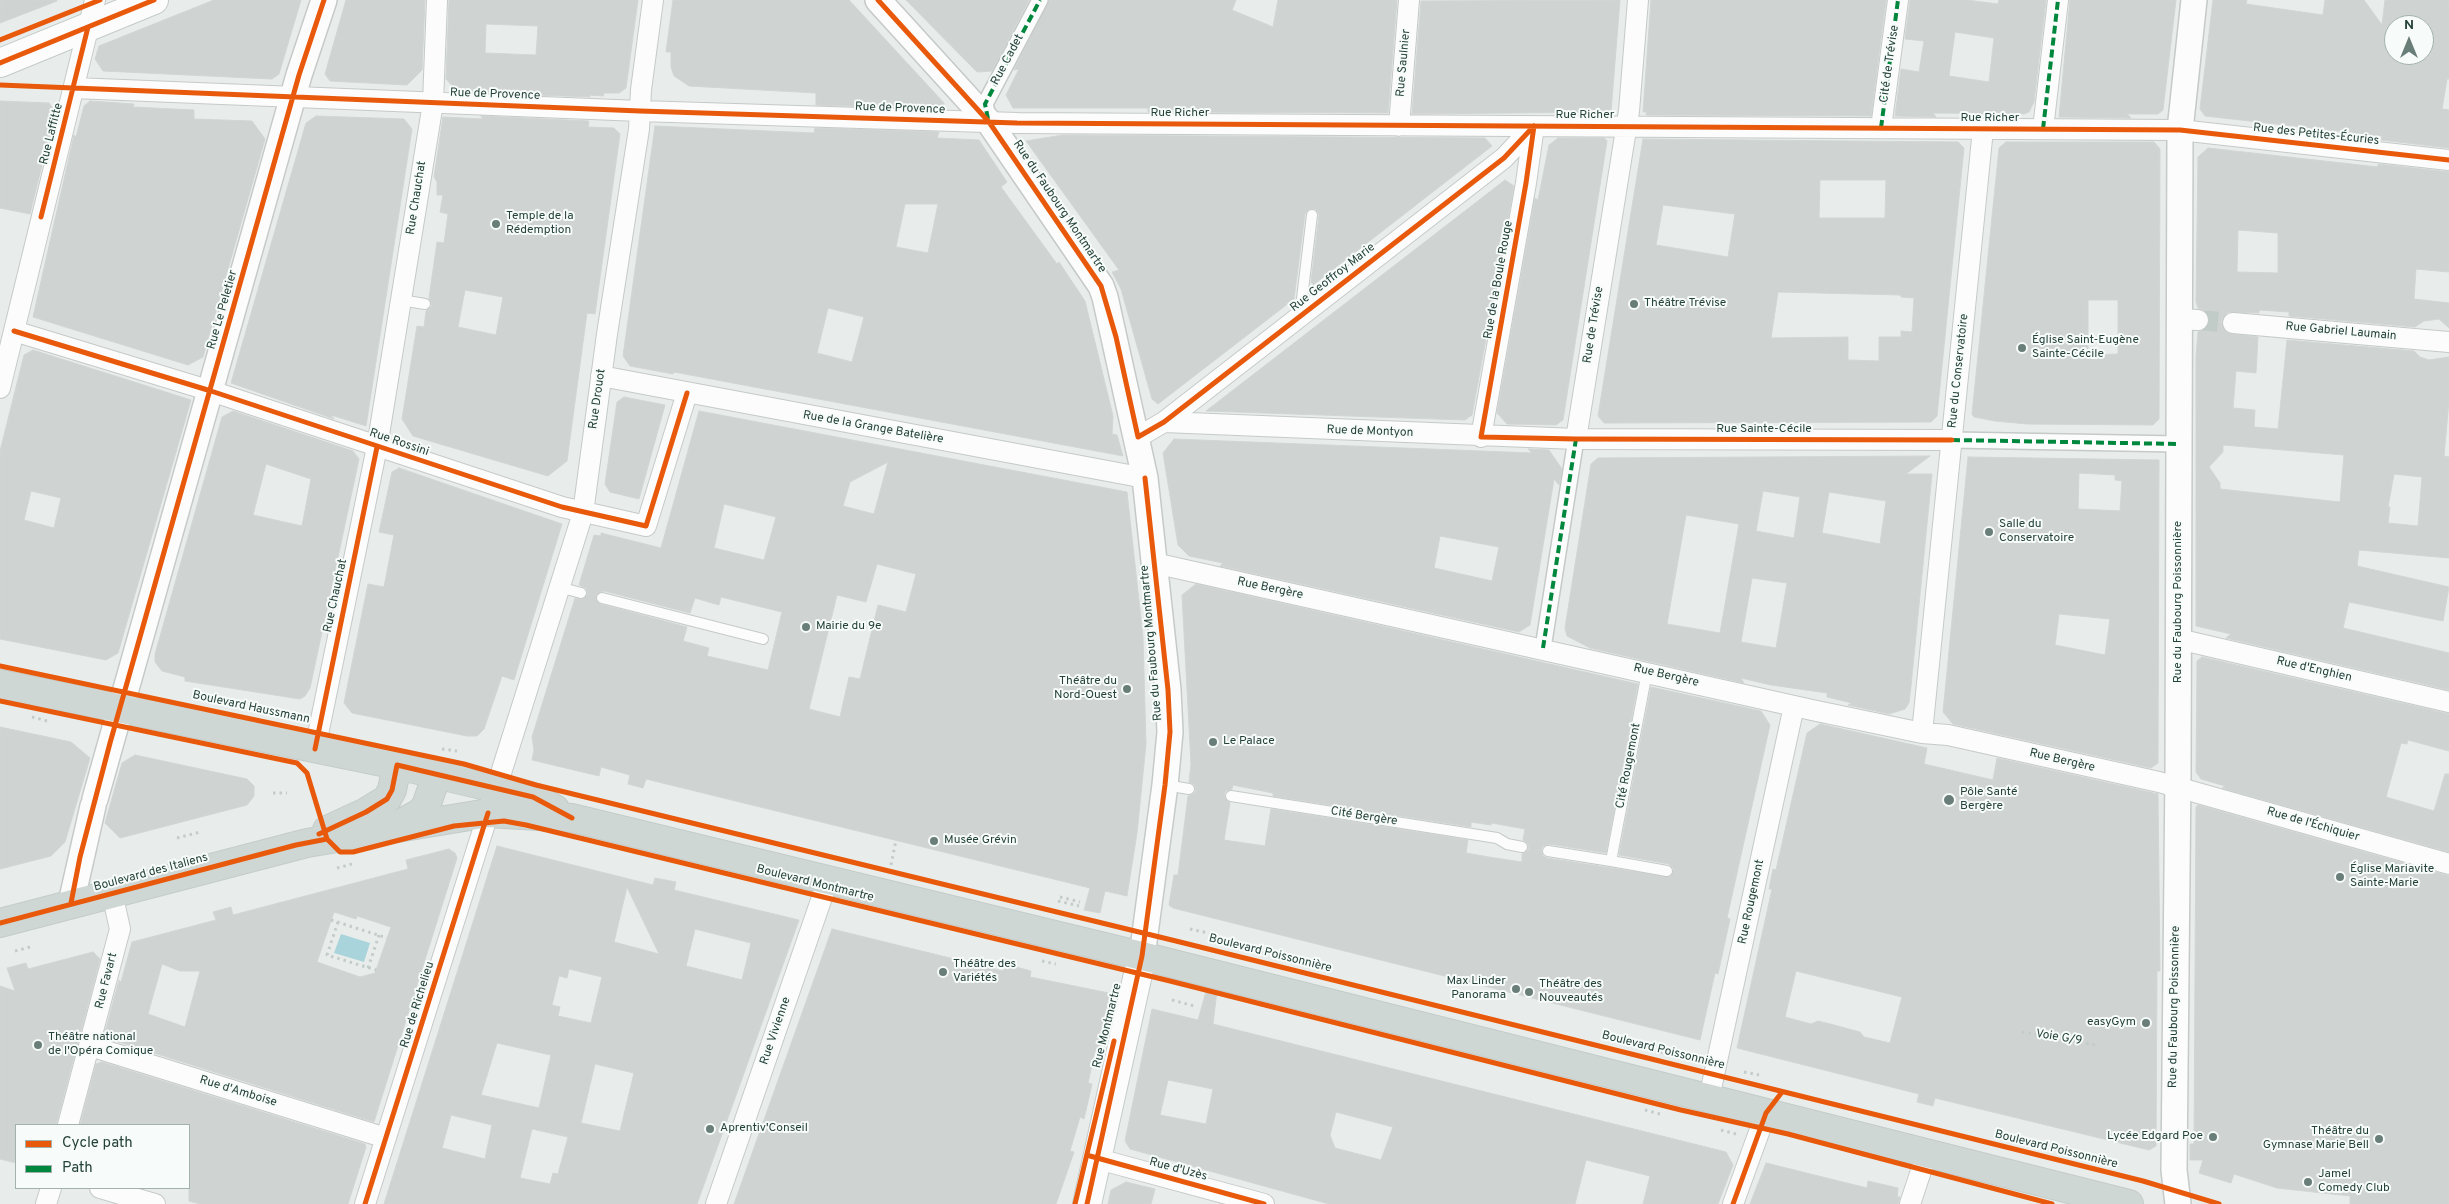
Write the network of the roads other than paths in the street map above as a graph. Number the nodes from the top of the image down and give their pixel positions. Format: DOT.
graph roads {
  1 [pos="95,0"];
  2 [pos="154,0"];
  3 [pos="324,0"];
  4 [pos="437,0"];
  5 [pos="653,0"];
  6 [pos="878,0"];
  7 [pos="1040,0"];
  8 [pos="1409,0"];
  9 [pos="1638,0"];
  10 [pos="1898,0"];
  11 [pos="2058,0"];
  12 [pos="2194,0"];
  13 [pos="88,27"];
  14 [pos="0,63"];
  15 [pos="74,88"];
  16 [pos="293,96"];
  17 [pos="433,103"];
  18 [pos="640,111"];
  19 [pos="989,122"];
  20 [pos="1399,126"];
  21 [pos="1534,126"];
  22 [pos="1626,127"];
  23 [pos="1881,128"];
  24 [pos="1983,129"];
  25 [pos="2043,129"];
  26 [pos="2180,130"];
  27 [pos="2449,160"];
  28 [pos="1312,215"];
  29 [pos="401,300"];
  30 [pos="425,304"];
  31 [pos="1300,316"];
  32 [pos="2233,323"];
  33 [pos="14,331"];
  34 [pos="2449,342"];
  35 [pos="601,376"];
  36 [pos="0,388"];
  37 [pos="211,391"];
  38 [pos="687,393"];
  39 [pos="1164,422"];
  40 [pos="1138,437"];
  41 [pos="1481,437"];
  42 [pos="1576,439"];
  43 [pos="1952,440"];
  44 [pos="2179,444"];
  45 [pos="377,447"];
  46 [pos="1145,478"];
  47 [pos="583,513"];
  48 [pos="1154,563"];
  49 [pos="559,587"];
  50 [pos="582,593"];
  51 [pos="602,598"];
  52 [pos="763,639"];
  53 [pos="2178,639"];
  54 [pos="1543,648"];
  55 [pos="1647,672"];
  56 [pos="0,684"];
  57 [pos="2449,702"];
  58 [pos="1794,706"];
  59 [pos="120,709"];
  60 [pos="1922,733"];
  61 [pos="315,748"];
  62 [pos="440,761"];
  63 [pos="397,765"];
  64 [pos="2178,787"];
  65 [pos="1231,796"];
  66 [pos="492,800"];
  67 [pos="367,833"];
  68 [pos="307,843"];
  69 [pos="1522,847"];
  70 [pos="1548,850"];
  71 [pos="1611,861"];
  72 [pos="2449,864"];
  73 [pos="1667,871"];
  74 [pos="828,880"];
  75 [pos="112,893"];
  76 [pos="71,903"];
  77 [pos="0,924"];
  78 [pos="1142,956"];
  79 [pos="90,1046"];
  80 [pos="1710,1098"];
  81 [pos="1766,1113"];
  82 [pos="68,1124"];
  83 [pos="386,1138"];
  84 [pos="1928,1153"];
  85 [pos="1098,1158"];
  86 [pos="51,1189"];
  87 [pos="103,1189"];
  88 [pos="46,1204"];
  89 [pos="155,1204"];
  90 [pos="365,1204"];
  91 [pos="716,1204"];
  92 [pos="1087,1204"];
  93 [pos="1264,1204"];
  94 [pos="1733,1204"];
  95 [pos="1910,1204"];
  96 [pos="2129,1204"];
  97 [pos="2178,1204"];
  1 -- 13 [label="street, Rue Laffitte"];
  2 -- 13 [label="main road"];
  3 -- 16 [label="street, Rue Le Peletier"];
  4 -- 17 [label="street, Rue Chauchat"];
  5 -- 18 [label="street, Rue Drouot"];
  6 -- 19 [label="street, Rue du Faubourg Montmartre"];
  7 -- 19 [label="street, Rue Cadet"];
  8 -- 20 [label="street, Rue Saulnier"];
  9 -- 22 [label="street, Rue de Trévise"];
  10 -- 23 [label="street, Cité de Trévise"];
  11 -- 25 [label="street"];
  12 -- 26 [label="street, Rue du Faubourg Poissonnière"];
  13 -- 14 [label="main road"];
  13 -- 15 [label="street, Rue Laffitte"];
  15 -- 16 [label="street, Rue de Provence"];
  15 -- 33 [label="street, Rue Laffitte"];
  16 -- 17 [label="street, Rue de Provence"];
  16 -- 37 [label="street, Rue Le Peletier"];
  17 -- 18 [label="street, Rue de Provence"];
  17 -- 29 [label="street, Rue Chauchat"];
  18 -- 19 [label="street, Rue de Provence"];
  18 -- 35 [label="street, Rue Drouot"];
  19 -- 20 [label="street, Rue Richer"];
  19 -- 40 [label="street, Rue du Faubourg Montmartre"];
  20 -- 21 [label="street, Rue Richer"];
  21 -- 22 [label="street, Rue Richer"];
  21 -- 31 [label="street, Rue Geoffroy Marie"];
  21 -- 41 [label="street, Rue de la Boule Rouge"];
  22 -- 23 [label="street, Rue Richer"];
  22 -- 42 [label="street, Rue de Trévise"];
  23 -- 24 [label="street, Rue Richer"];
  24 -- 25 [label="street, Rue Richer"];
  24 -- 43 [label="street, Rue du Conservatoire"];
  25 -- 26 [label="street, Rue Richer"];
  26 -- 27 [label="street, Rue des Petites-Écuries"];
  26 -- 44 [label="street, Rue du Faubourg Poissonnière"];
  28 -- 31 [label="lane"];
  29 -- 30 [label="lane"];
  29 -- 45 [label="street, Rue Chauchat"];
  31 -- 39 [label="street, Rue Geoffroy Marie"];
  32 -- 34 [label="street, Rue Gabriel Laumain"];
  33 -- 36 [label="street, Rue Laffitte"];
  33 -- 37 [label="street, Rue Rossini"];
  35 -- 38 [label="street, Rue de la Grange Batelière"];
  35 -- 47 [label="street, Rue Drouot"];
  37 -- 45 [label="street, Rue Rossini"];
  37 -- 59 [label="street, Rue Le Peletier"];
  38 -- 46 [label="street, Rue de la Grange Batelière"];
  38 -- 47 [label="street, Rue Rossini"];
  39 -- 40 [label="street, Rue Geoffroy Marie"];
  39 -- 41 [label="street, Rue de Montyon"];
  40 -- 46 [label="street, Rue du Faubourg Montmartre"];
  41 -- 42 [label="street, Rue de Montyon"];
  42 -- 43 [label="street, Rue Sainte-Cécile"];
  42 -- 54 [label="street, Rue de Trévise"];
  43 -- 44 [label="street, Rue Sainte-Cécile"];
  43 -- 60 [label="street, Rue du Conservatoire"];
  44 -- 53 [label="street, Rue du Faubourg Poissonnière"];
  45 -- 47 [label="street, Rue Rossini"];
  45 -- 61 [label="street, Rue Chauchat"];
  46 -- 48 [label="street, Rue du Faubourg Montmartre"];
  47 -- 49 [label="street, Rue Drouot"];
  48 -- 54 [label="street, Rue Bergère"];
  48 -- 78 [label="street, Rue du Faubourg Montmartre"];
  49 -- 50 [label="lane"];
  49 -- 66 [label="street, Rue Drouot"];
  51 -- 52 [label="lane"];
  53 -- 57 [label="street, Rue d'Enghien"];
  53 -- 64 [label="street, Rue du Faubourg Poissonnière"];
  54 -- 55 [label="street, Rue Bergère"];
  55 -- 58 [label="street, Rue Bergère"];
  55 -- 71 [label="lane, Cité Rougemont"];
  56 -- 59 [label="main road"];
  58 -- 60 [label="street, Rue Bergère"];
  58 -- 80 [label="street, Rue Rougemont"];
  59 -- 61 [label="main road"];
  59 -- 76 [label="street, Rue Le Peletier"];
  60 -- 64 [label="street, Rue Bergère"];
  61 -- 63 [label="main road"];
  62 -- 63 [label="main road"];
  62 -- 66 [label="main road"];
  62 -- 67 [label="main road"];
  63 -- 68 [label="main road, Boulevard des Italiens"];
  64 -- 72 [label="street, Rue de l'Échiquier"];
  64 -- 97 [label="street, Rue du Faubourg Poissonnière"];
  65 -- 69 [label="lane, Cité Bergère"];
  66 -- 67 [label="main road, Boulevard des Italiens"];
  66 -- 74 [label="main road, Boulevard Montmartre"];
  66 -- 83 [label="street, Rue de Richelieu"];
  67 -- 68 [label="main road, Boulevard des Italiens"];
  68 -- 75 [label="main road, Boulevard des Italiens"];
  70 -- 71 [label="lane"];
  71 -- 73 [label="lane"];
  74 -- 78 [label="main road, Boulevard Montmartre"];
  74 -- 91 [label="street, Rue Vivienne"];
  75 -- 76 [label="main road, Boulevard des Italiens"];
  75 -- 79 [label="street, Rue Favart"];
  76 -- 77 [label="main road, Boulevard des Italiens"];
  78 -- 80 [label="main road"];
  78 -- 85 [label="main road, Rue Montmartre"];
  79 -- 82 [label="street, Rue Favart"];
  79 -- 83 [label="street, Rue d'Amboise"];
  80 -- 81 [label="main road"];
  81 -- 84 [label="main road"];
  81 -- 94 [label="street"];
  83 -- 90 [label="street, Rue de Richelieu"];
  84 -- 95 [label="street"];
  84 -- 96 [label="main road"];
  85 -- 92 [label="main road, Rue Montmartre"];
  85 -- 93 [label="street, Rue d'Uzès"];
  86 -- 88 [label="street"];
  87 -- 89 [label="street"];
}
